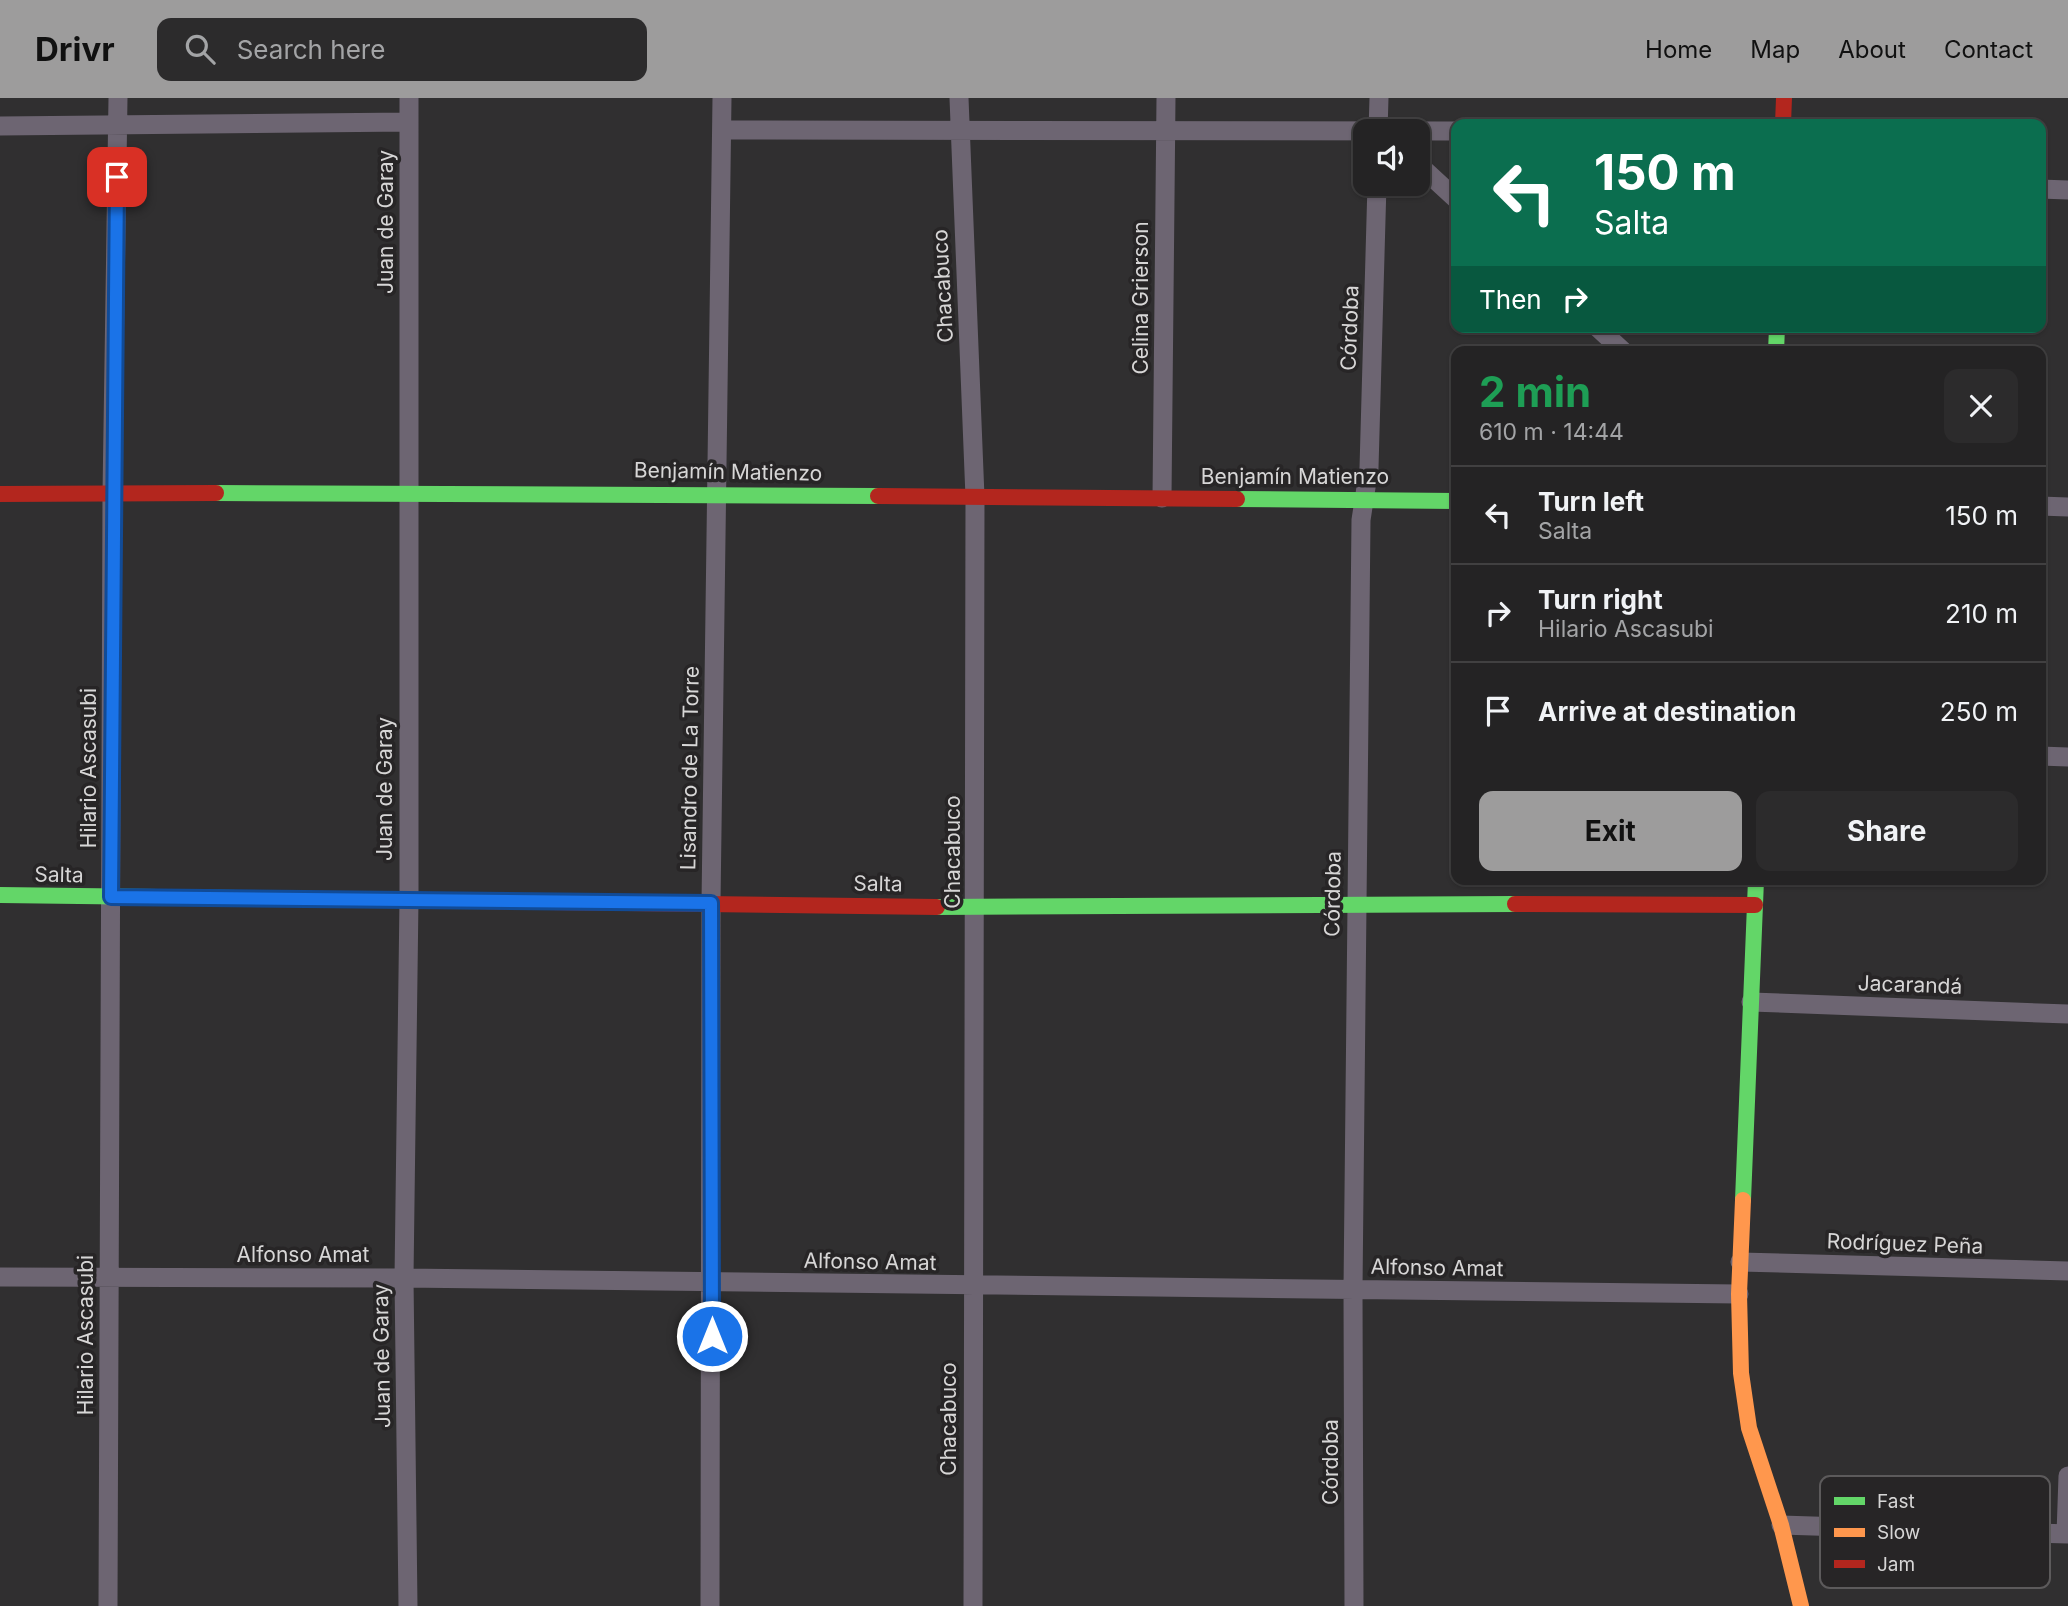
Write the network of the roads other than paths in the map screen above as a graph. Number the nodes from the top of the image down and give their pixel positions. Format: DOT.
graph roads {
  1 [pos="118,98"];
  2 [pos="409,98"];
  3 [pos="722,98"];
  4 [pos="959,98"];
  5 [pos="1166,98"];
  6 [pos="1379,98"];
  7 [pos="1784,98"];
  8 [pos="1379,119"];
  9 [pos="1783,119"];
  10 [pos="409,122"];
  11 [pos="118,125"];
  12 [pos="0,126"];
  13 [pos="722,130"];
  14 [pos="959,130"];
  15 [pos="1353,130"];
  16 [pos="1430,131"];
  17 [pos="1451,131"];
  18 [pos="1165,132"];
  19 [pos="1430,175"];
  20 [pos="2046,189"];
  21 [pos="2068,190"];
  22 [pos="1451,194"];
  23 [pos="1377,196"];
  24 [pos="1603,333"];
  25 [pos="1618,346"];
  26 [pos="407,492"];
  27 [pos="112,494"];
  28 [pos="715,494"];
  29 [pos="0,495"];
  30 [pos="975,497"];
  31 [pos="1162,498"];
  32 [pos="1363,500"];
  33 [pos="1451,501"];
  34 [pos="2046,506"];
  35 [pos="2068,507"];
  36 [pos="2046,756"];
  37 [pos="2068,757"];
  38 [pos="1756,885"];
  39 [pos="0,895"];
  40 [pos="111,897"];
  41 [pos="408,899"];
  42 [pos="711,903"];
  43 [pos="1356,903"];
  44 [pos="1755,905"];
  45 [pos="976,907"];
  46 [pos="1751,1002"];
  47 [pos="2068,1014"];
  48 [pos="1740,1262"];
  49 [pos="2068,1271"];
  50 [pos="0,1277"];
  51 [pos="109,1278"];
  52 [pos="404,1278"];
  53 [pos="713,1282"];
  54 [pos="972,1286"];
  55 [pos="1353,1290"];
  56 [pos="1739,1294"];
  57 [pos="2068,1476"];
  58 [pos="1781,1525"];
  59 [pos="1820,1526"];
  60 [pos="2067,1534"];
  61 [pos="107,1606"];
  62 [pos="408,1606"];
  63 [pos="710,1606"];
  64 [pos="973,1606"];
  65 [pos="1354,1606"];
  66 [pos="1801,1606"];
  1 -- 11 [label="street, Hilario Ascasubi"];
  2 -- 10 [label="street, Juan de Garay"];
  3 -- 13 [label="street, Lisandro de La Torre"];
  4 -- 14 [label="street, Chacabuco"];
  5 -- 18 [label="street, Celina Grierson"];
  6 -- 8 [label="street"];
  7 -- 9 [label="street"];
  10 -- 11 [label="street"];
  10 -- 26 [label="street, Juan de Garay"];
  11 -- 12 [label="street"];
  11 -- 27 [label="street, Hilario Ascasubi"];
  13 -- 14 [label="street"];
  13 -- 28 [label="street, Lisandro de La Torre"];
  14 -- 18 [label="street"];
  14 -- 30 [label="street, Chacabuco"];
  15 -- 18 [label="street"];
  16 -- 17 [label="street"];
  18 -- 31 [label="street, Celina Grierson"];
  19 -- 22 [label="street"];
  20 -- 21 [label="street"];
  23 -- 32 [label="street, Córdoba"];
  24 -- 25 [label="street"];
  26 -- 27 [label="street, Benjamín Matienzo"];
  26 -- 28 [label="street, Benjamín Matienzo"];
  26 -- 41 [label="street, Juan de Garay"];
  27 -- 29 [label="street, Benjamín Matienzo"];
  27 -- 40 [label="street, Hilario Ascasubi"];
  28 -- 30 [label="street, Benjamín Matienzo"];
  28 -- 42 [label="street, Lisandro de La Torre"];
  30 -- 31 [label="street, Benjamín Matienzo"];
  30 -- 45 [label="street, Chacabuco"];
  31 -- 32 [label="street, Benjamín Matienzo"];
  32 -- 33 [label="street, Benjamín Matienzo"];
  32 -- 43 [label="street, Córdoba"];
  34 -- 35 [label="street"];
  36 -- 37 [label="street"];
  38 -- 44 [label="street"];
  39 -- 40 [label="street, Salta"];
  40 -- 41 [label="street, Salta"];
  40 -- 51 [label="street, Hilario Ascasubi"];
  41 -- 42 [label="street, Salta"];
  41 -- 52 [label="street, Juan de Garay"];
  42 -- 45 [label="street, Salta"];
  42 -- 53 [label="street, Lisandro de La Torre"];
  43 -- 44 [label="street, Salta"];
  43 -- 45 [label="street, Salta"];
  43 -- 55 [label="street, Córdoba"];
  44 -- 46 [label="street"];
  45 -- 54 [label="street, Chacabuco"];
  46 -- 47 [label="street, Jacarandá"];
  46 -- 48 [label="street"];
  48 -- 49 [label="street, Rodríguez Peña"];
  48 -- 56 [label="street"];
  50 -- 51 [label="street, Alfonso Amat"];
  51 -- 52 [label="street, Alfonso Amat"];
  51 -- 61 [label="street, Hilario Ascasubi"];
  52 -- 53 [label="street, Alfonso Amat"];
  52 -- 62 [label="street, Juan de Garay"];
  53 -- 54 [label="street, Alfonso Amat"];
  53 -- 63 [label="street, Lisandro de La Torre"];
  54 -- 55 [label="street, Alfonso Amat"];
  54 -- 64 [label="street, Chacabuco"];
  55 -- 56 [label="street, Alfonso Amat"];
  55 -- 65 [label="street, Córdoba"];
  56 -- 58 [label="street"];
  57 -- 60 [label="street"];
  58 -- 59 [label="street"];
  58 -- 66 [label="street"];
}
